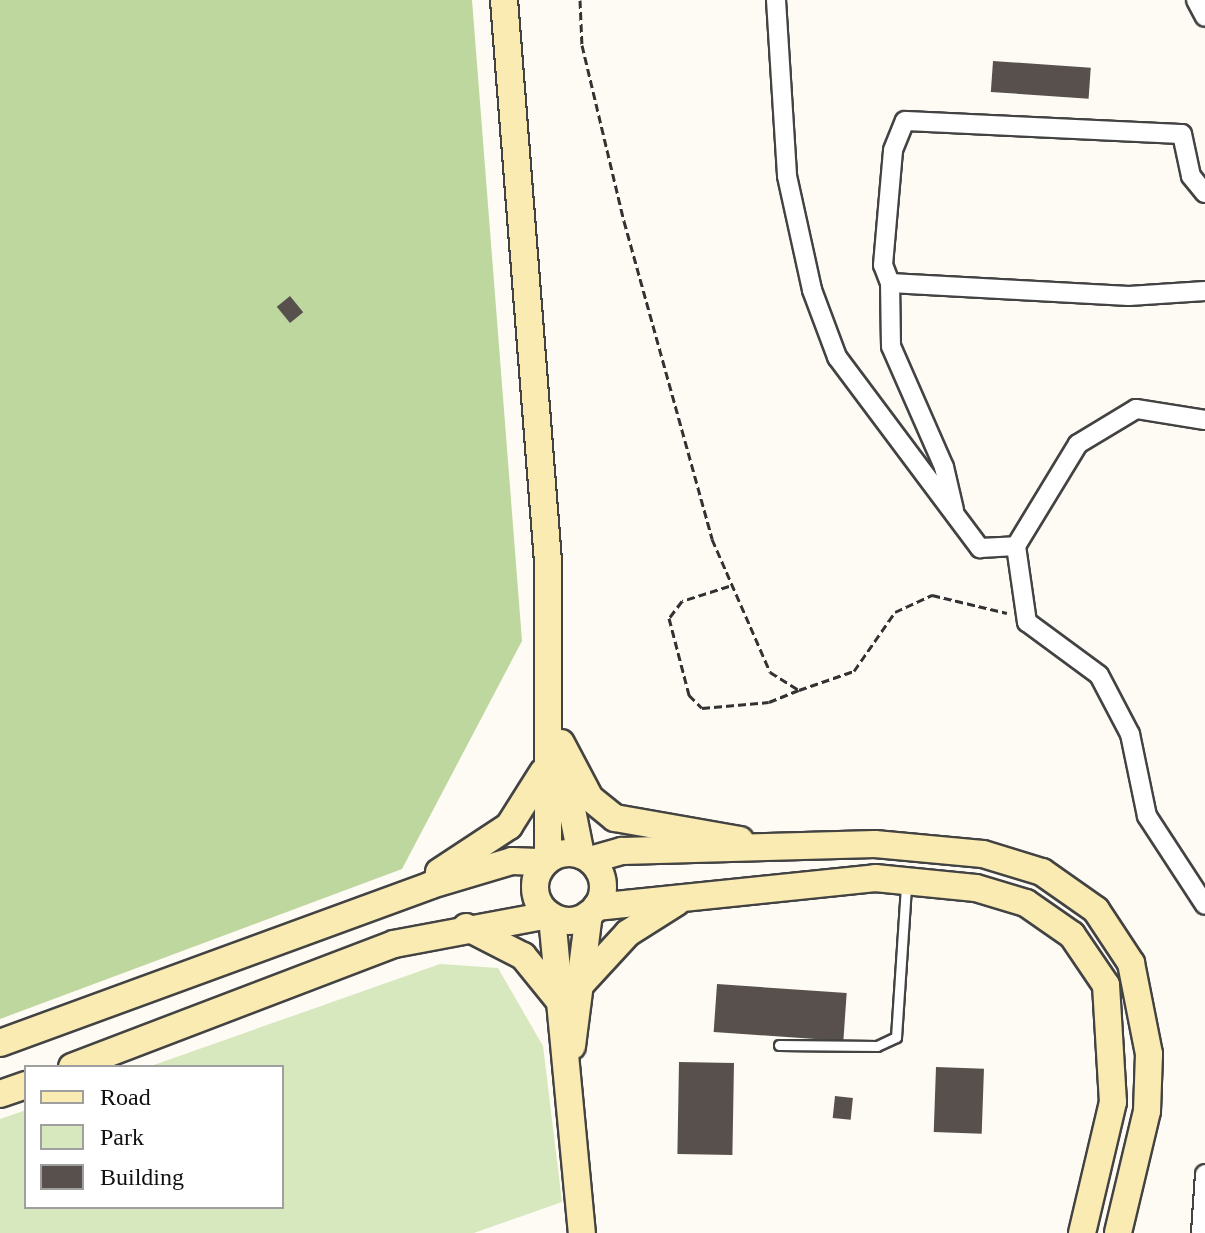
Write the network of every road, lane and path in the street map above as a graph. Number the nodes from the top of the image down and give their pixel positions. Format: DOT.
graph roads {
  1 [pos="504,0"];
  2 [pos="580,0"];
  3 [pos="776,0"];
  4 [pos="1205,193"];
  5 [pos="890,283"];
  6 [pos="1205,291"];
  7 [pos="1205,420"];
  8 [pos="955,516"];
  9 [pos="1016,546"];
  10 [pos="729,586"];
  11 [pos="1027,622"];
  12 [pos="799,690"];
  13 [pos="553,710"];
  14 [pos="561,743"];
  15 [pos="546,765"];
  16 [pos="748,848"];
  17 [pos="586,857"];
  18 [pos="546,860"];
  19 [pos="906,881"];
  20 [pos="431,885"];
  21 [pos="696,894"];
  22 [pos="1205,905"];
  23 [pos="593,910"];
  24 [pos="550,916"];
  25 [pos="463,926"];
  26 [pos="581,984"];
  27 [pos="558,999"];
  28 [pos="0,1043"];
  29 [pos="779,1045"];
  30 [pos="569,1057"];
  31 [pos="77,1065"];
  32 [pos="24,1086"];
  33 [pos="0,1094"];
  34 [pos="1205,1174"];
  35 [pos="575,1231"];
  36 [pos="1082,1233"];
  37 [pos="1118,1233"];
  38 [pos="1201,1233"];
  1 -- 13 [label="main road"];
  2 -- 10 [label="path"];
  3 -- 8 [label="street"];
  4 -- 5 [label="street"];
  5 -- 6 [label="street"];
  5 -- 8 [label="street"];
  7 -- 9 [label="street"];
  8 -- 9 [label="street"];
  9 -- 11 [label="street"];
  10 -- 12 [label="path"];
  10 -- 12 [label="path"];
  11 -- 12 [label="path"];
  11 -- 22 [label="street"];
  13 -- 14 [label="main road"];
  13 -- 15 [label="main road"];
  14 -- 16 [label="main road"];
  14 -- 17 [label="main road"];
  15 -- 18 [label="main road"];
  15 -- 20 [label="main road"];
  16 -- 17 [label="main road"];
  16 -- 37 [label="main road"];
  17 -- 18 [label="main road"];
  17 -- 23 [label="main road"];
  18 -- 20 [label="main road"];
  18 -- 24 [label="main road"];
  19 -- 21 [label="main road"];
  19 -- 29 [label="lane"];
  19 -- 36 [label="main road"];
  20 -- 28 [label="main road"];
  21 -- 23 [label="main road"];
  21 -- 26 [label="main road"];
  23 -- 24 [label="main road"];
  23 -- 26 [label="main road"];
  24 -- 25 [label="main road"];
  24 -- 27 [label="main road"];
  25 -- 27 [label="main road"];
  25 -- 31 [label="main road"];
  26 -- 30 [label="main road"];
  27 -- 30 [label="main road"];
  30 -- 35 [label="main road"];
  32 -- 33 [label="main road"];
  34 -- 38 [label="street"];
}
